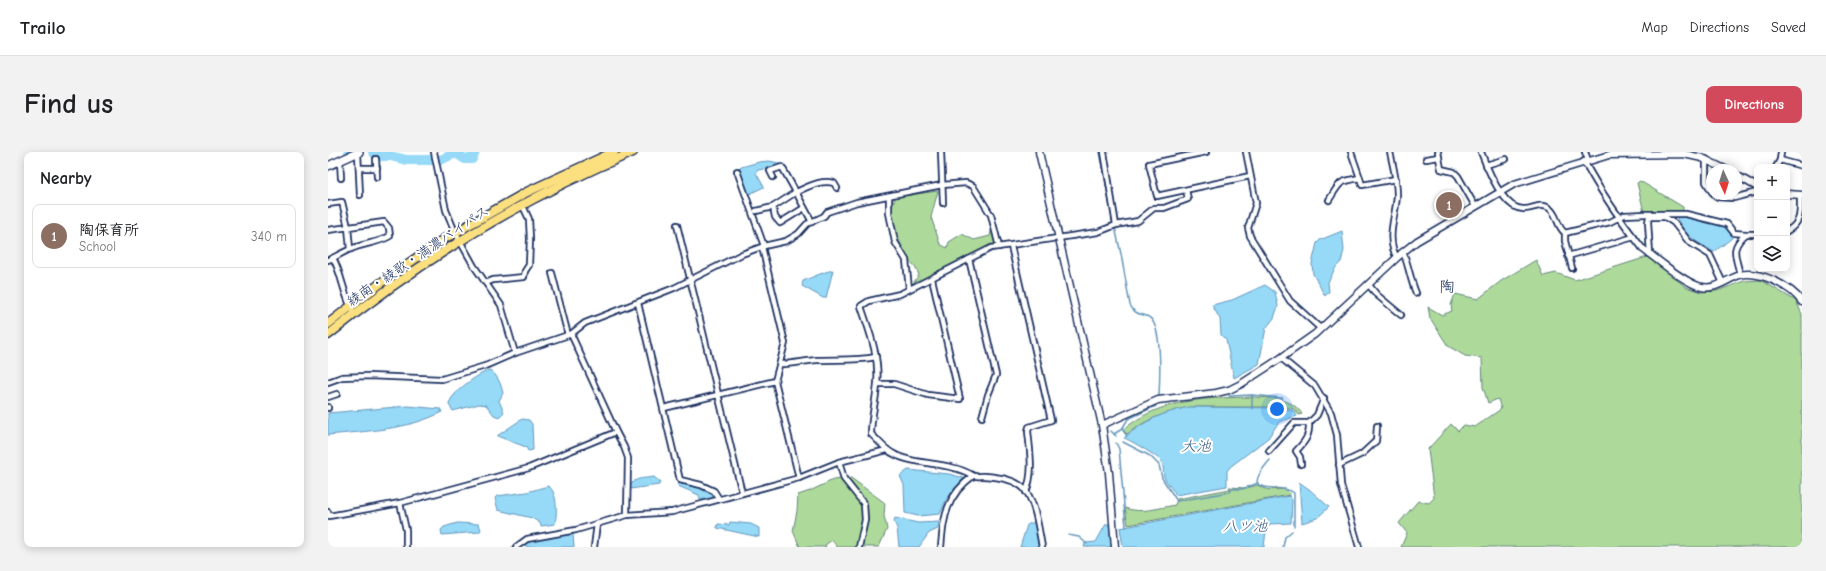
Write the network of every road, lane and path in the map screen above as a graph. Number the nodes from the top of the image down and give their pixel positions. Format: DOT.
graph roads {
  1 [pos="358,152"];
  2 [pos="434,152"];
  3 [pos="614,152"];
  4 [pos="633,152"];
  5 [pos="941,152"];
  6 [pos="1039,152"];
  7 [pos="1104,152"];
  8 [pos="1176,152"];
  9 [pos="1206,152"];
  10 [pos="1246,152"];
  11 [pos="1351,152"];
  12 [pos="1390,152"];
  13 [pos="1482,152"];
  14 [pos="1585,152"];
  15 [pos="1780,152"];
  16 [pos="1438,154"];
  17 [pos="1178,158"];
  18 [pos="376,159"];
  19 [pos="1426,159"];
  20 [pos="1506,159"];
  21 [pos="1706,159"];
  22 [pos="1780,160"];
  23 [pos="340,161"];
  24 [pos="1586,161"];
  25 [pos="1706,164"];
  26 [pos="1716,164"];
  27 [pos="1778,164"];
  28 [pos="1486,165"];
  29 [pos="328,166"];
  30 [pos="1802,166"];
  31 [pos="359,168"];
  32 [pos="377,168"];
  33 [pos="738,171"];
  34 [pos="1250,176"];
  35 [pos="773,177"];
  36 [pos="341,178"];
  37 [pos="377,178"];
  38 [pos="1360,178"];
  39 [pos="1742,178"];
  40 [pos="1396,179"];
  41 [pos="942,185"];
  42 [pos="1754,185"];
  43 [pos="837,188"];
  44 [pos="1186,190"];
  45 [pos="1500,191"];
  46 [pos="796,192"];
  47 [pos="1754,193"];
  48 [pos="1790,194"];
  49 [pos="1801,195"];
  50 [pos="360,196"];
  51 [pos="889,196"];
  52 [pos="1742,196"];
  53 [pos="1329,200"];
  54 [pos="943,203"];
  55 [pos="328,204"];
  56 [pos="522,204"];
  57 [pos="1475,206"];
  58 [pos="773,207"];
  59 [pos="804,208"];
  60 [pos="756,211"];
  61 [pos="1646,214"];
  62 [pos="1619,217"];
  63 [pos="812,222"];
  64 [pos="1648,222"];
  65 [pos="677,225"];
  66 [pos="1116,225"];
  67 [pos="348,227"];
  68 [pos="328,230"];
  69 [pos="1790,230"];
  70 [pos="455,232"];
  71 [pos="1566,233"];
  72 [pos="1746,234"];
  73 [pos="1754,234"];
  74 [pos="1634,237"];
  75 [pos="1059,238"];
  76 [pos="459,241"];
  77 [pos="763,246"];
  78 [pos="1011,246"];
  79 [pos="999,247"];
  80 [pos="350,249"];
  81 [pos="1643,249"];
  82 [pos="1403,252"];
  83 [pos="1650,254"];
  84 [pos="1568,256"];
  85 [pos="333,258"];
  86 [pos="1397,258"];
  87 [pos="969,259"];
  88 [pos="328,260"];
  89 [pos="1572,268"];
  90 [pos="552,273"];
  91 [pos="1740,275"];
  92 [pos="932,279"];
  93 [pos="690,280"];
  94 [pos="486,283"];
  95 [pos="1723,283"];
  96 [pos="1368,284"];
  97 [pos="909,289"];
  98 [pos="1416,293"];
  99 [pos="1802,302"];
  100 [pos="638,303"];
  101 [pos="350,306"];
  102 [pos="355,314"];
  103 [pos="1401,314"];
  104 [pos="328,324"];
  105 [pos="1320,328"];
  106 [pos="328,335"];
  107 [pos="570,335"];
  108 [pos="515,353"];
  109 [pos="876,356"];
  110 [pos="1281,358"];
  111 [pos="780,364"];
  112 [pos="775,381"];
  113 [pos="328,382"];
  114 [pos="878,384"];
  115 [pos="337,394"];
  116 [pos="718,395"];
  117 [pos="328,397"];
  118 [pos="1324,398"];
  119 [pos="664,408"];
  120 [pos="982,417"];
  121 [pos="1309,423"];
  122 [pos="1102,424"];
  123 [pos="1377,426"];
  124 [pos="616,432"];
  125 [pos="887,450"];
  126 [pos="1269,451"];
  127 [pos="839,462"];
  128 [pos="1301,464"];
  129 [pos="1339,465"];
  130 [pos="973,476"];
  131 [pos="799,478"];
  132 [pos="1026,492"];
  133 [pos="742,493"];
  134 [pos="719,499"];
  135 [pos="400,504"];
  136 [pos="328,515"];
  137 [pos="627,515"];
  138 [pos="597,524"];
  139 [pos="406,547"];
  140 [pos="516,547"];
  141 [pos="594,547"];
  142 [pos="859,547"];
  143 [pos="941,547"];
  144 [pos="1042,547"];
  145 [pos="1115,547"];
  146 [pos="1359,547"];
  1 -- 23 [label="main road"];
  1 -- 31 [label="street"];
  2 -- 70 [label="street"];
  3 -- 70 [label="highway, 綾南・綾歌・満濃バイパス"];
  4 -- 56 [label="highway, 綾南・綾歌・満濃バイパス"];
  5 -- 41 [label="street"];
  6 -- 75 [label="street"];
  7 -- 66 [label="street"];
  8 -- 17 [label="street"];
  9 -- 17 [label="street"];
  10 -- 34 [label="street"];
  11 -- 38 [label="street"];
  12 -- 40 [label="street"];
  13 -- 28 [label="street"];
  14 -- 24 [label="street"];
  15 -- 22 [label="street"];
  16 -- 19 [label="street"];
  16 -- 57 [label="street"];
  17 -- 44 [label="street"];
  18 -- 32 [label="street"];
  20 -- 28 [label="street"];
  21 -- 24 [label="street"];
  21 -- 25 [label="street"];
  21 -- 26 [label="street"];
  22 -- 27 [label="street"];
  22 -- 30 [label="street"];
  23 -- 29 [label="main road"];
  23 -- 36 [label="street"];
  24 -- 45 [label="street"];
  24 -- 62 [label="street"];
  28 -- 45 [label="street"];
  31 -- 32 [label="street"];
  31 -- 50 [label="street"];
  32 -- 37 [label="street"];
  33 -- 77 [label="street"];
  34 -- 44 [label="street"];
  34 -- 105 [label="street"];
  35 -- 46 [label="street"];
  38 -- 40 [label="street"];
  38 -- 53 [label="street"];
  39 -- 42 [label="street"];
  40 -- 86 [label="street"];
  41 -- 51 [label="street"];
  41 -- 54 [label="street"];
  41 -- 79 [label="street"];
  43 -- 46 [label="street"];
  44 -- 66 [label="street"];
  45 -- 57 [label="street"];
  45 -- 71 [label="street"];
  46 -- 58 [label="street"];
  46 -- 59 [label="street"];
  47 -- 52 [label="street"];
  48 -- 49 [label="street"];
  49 -- 69 [label="street"];
  51 -- 63 [label="street"];
  51 -- 97 [label="street"];
  55 -- 67 [label="street"];
  56 -- 76 [label="highway, 綾南・綾歌・満濃バイパス"];
  56 -- 94 [label="street"];
  57 -- 82 [label="street"];
  58 -- 59 [label="street"];
  58 -- 60 [label="street"];
  59 -- 63 [label="street"];
  61 -- 62 [label="street"];
  61 -- 64 [label="street"];
  61 -- 72 [label="street"];
  62 -- 71 [label="street"];
  62 -- 74 [label="street"];
  63 -- 77 [label="street"];
  64 -- 83 [label="street"];
  64 -- 95 [label="street"];
  65 -- 93 [label="street"];
  66 -- 75 [label="street"];
  67 -- 68 [label="street"];
  67 -- 80 [label="street"];
  67 -- 80 [label="street"];
  70 -- 76 [label="street"];
  70 -- 101 [label="highway, 綾南・綾歌・満濃バイパス"];
  71 -- 84 [label="street"];
  72 -- 73 [label="street"];
  72 -- 91 [label="street"];
  74 -- 81 [label="street"];
  74 -- 84 [label="street"];
  75 -- 78 [label="street"];
  75 -- 122 [label="street"];
  76 -- 94 [label="street"];
  76 -- 102 [label="highway, 綾南・綾歌・満濃バイパス"];
  77 -- 93 [label="street"];
  77 -- 111 [label="street"];
  78 -- 79 [label="street"];
  78 -- 132 [label="street"];
  79 -- 87 [label="street"];
  80 -- 85 [label="street"];
  81 -- 83 [label="street"];
  82 -- 86 [label="street"];
  82 -- 98 [label="street"];
  83 -- 95 [label="street"];
  84 -- 89 [label="street"];
  85 -- 88 [label="street"];
  85 -- 101 [label="street"];
  86 -- 96 [label="street"];
  87 -- 92 [label="street"];
  87 -- 120 [label="street"];
  90 -- 107 [label="street"];
  91 -- 95 [label="street"];
  91 -- 99 [label="street"];
  92 -- 97 [label="street"];
  92 -- 114 [label="street"];
  93 -- 100 [label="street"];
  93 -- 116 [label="street"];
  94 -- 108 [label="street"];
  96 -- 103 [label="street"];
  96 -- 105 [label="street"];
  97 -- 109 [label="street"];
  100 -- 107 [label="street"];
  100 -- 119 [label="street"];
  101 -- 102 [label="street"];
  101 -- 104 [label="highway, 綾南・綾歌・満濃バイパス"];
  102 -- 106 [label="highway, 綾南・綾歌・満濃バイパス"];
  105 -- 110 [label="street"];
  107 -- 108 [label="street"];
  107 -- 124 [label="street"];
  108 -- 113 [label="street"];
  109 -- 111 [label="street"];
  109 -- 114 [label="street"];
  110 -- 118 [label="street"];
  110 -- 122 [label="street"];
  111 -- 112 [label="street"];
  112 -- 116 [label="street"];
  112 -- 131 [label="street"];
  114 -- 125 [label="street"];
  115 -- 117 [label="street"];
  116 -- 119 [label="street"];
  116 -- 133 [label="street"];
  118 -- 121 [label="street"];
  118 -- 129 [label="street"];
  119 -- 134 [label="street"];
  121 -- 126 [label="street"];
  121 -- 128 [label="street"];
  122 -- 145 [label="street"];
  123 -- 129 [label="street"];
  124 -- 135 [label="street"];
  124 -- 137 [label="street"];
  125 -- 127 [label="street"];
  125 -- 130 [label="street"];
  127 -- 131 [label="street"];
  127 -- 142 [label="street"];
  129 -- 146 [label="street"];
  130 -- 132 [label="street"];
  130 -- 143 [label="street"];
  131 -- 133 [label="street"];
  132 -- 144 [label="street"];
  133 -- 134 [label="street"];
  134 -- 137 [label="street"];
  135 -- 136 [label="street"];
  135 -- 139 [label="street"];
  137 -- 138 [label="street"];
  138 -- 140 [label="street"];
  138 -- 141 [label="street"];
}
